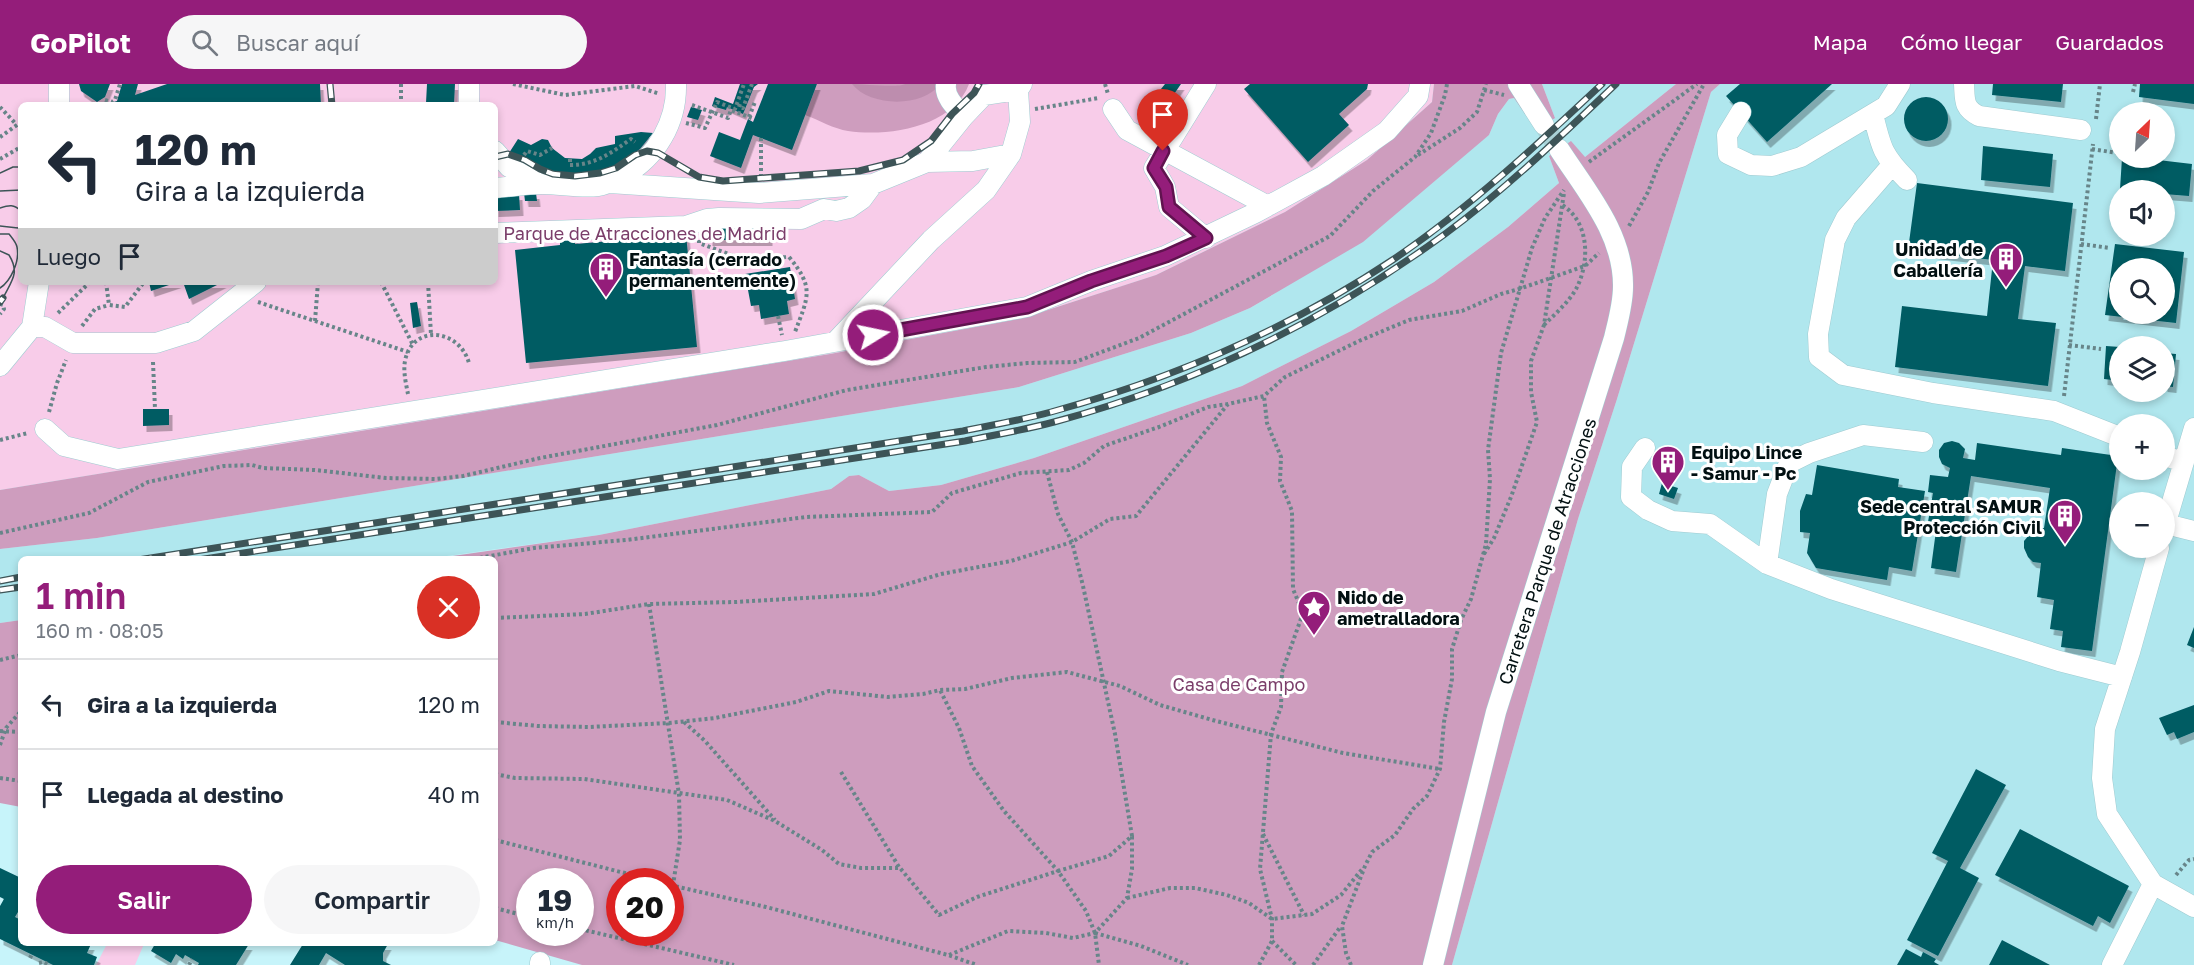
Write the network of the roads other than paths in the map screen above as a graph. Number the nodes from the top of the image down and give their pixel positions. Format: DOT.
graph roads {
  1 [pos="58,84"];
  2 [pos="469,84"];
  3 [pos="946,84"];
  4 [pos="1206,84"];
  5 [pos="1420,84"];
  6 [pos="1518,84"];
  7 [pos="1900,84"];
  8 [pos="1964,84"];
  9 [pos="1020,87"];
  10 [pos="676,92"];
  11 [pos="59,102"];
  12 [pos="469,102"];
  13 [pos="1111,103"];
  14 [pos="1741,112"];
  15 [pos="1873,114"];
  16 [pos="964,116"];
  17 [pos="1544,125"];
  18 [pos="2090,130"];
  19 [pos="1559,149"];
  20 [pos="1163,151"];
  21 [pos="1011,154"];
  22 [pos="498,155"];
  23 [pos="927,162"];
  24 [pos="1892,165"];
  25 [pos="1906,180"];
  26 [pos="610,183"];
  27 [pos="540,184"];
  28 [pos="873,184"];
  29 [pos="498,188"];
  30 [pos="1268,206"];
  31 [pos="498,233"];
  32 [pos="1206,238"];
  33 [pos="39,285"];
  34 [pos="252,285"];
  35 [pos="39,327"];
  36 [pos="836,341"];
  37 [pos="0,366"];
  38 [pos="2194,428"];
  39 [pos="45,429"];
  40 [pos="2109,433"];
  41 [pos="1923,442"];
  42 [pos="1645,448"];
  43 [pos="2175,459"];
  44 [pos="2184,462"];
  45 [pos="2175,492"];
  46 [pos="2175,528"];
  47 [pos="2194,531"];
  48 [pos="2156,558"];
  49 [pos="1767,564"];
  50 [pos="2122,678"];
  51 [pos="2153,884"];
  52 [pos="2194,907"];
  53 [pos="1433,965"];
  54 [pos="2112,965"];
  1 -- 11 [label="street"];
  2 -- 12 [label="street"];
  3 -- 16 [label="street"];
  4 -- 20 [label="street"];
  5 -- 30 [label="street"];
  6 -- 17 [label="street"];
  7 -- 15 [label="street"];
  8 -- 18 [label="street"];
  9 -- 16 [label="street"];
  9 -- 21 [label="street"];
  10 -- 26 [label="street"];
  13 -- 20 [label="street"];
  14 -- 15 [label="street"];
  15 -- 24 [label="street"];
  16 -- 23 [label="street"];
  19 -- 53 [label="street, Carretera Parque de Atracciones"];
  20 -- 30 [label="street"];
  20 -- 32 [label="street"];
  21 -- 23 [label="street"];
  21 -- 36 [label="street"];
  22 -- 27 [label="street"];
  23 -- 28 [label="street"];
  24 -- 25 [label="street"];
  24 -- 40 [label="street"];
  26 -- 27 [label="street"];
  26 -- 28 [label="street"];
  27 -- 29 [label="street"];
  28 -- 31 [label="street"];
  30 -- 32 [label="street"];
  32 -- 36 [label="street"];
  33 -- 35 [label="street"];
  34 -- 35 [label="street"];
  35 -- 37 [label="street"];
  36 -- 39 [label="street"];
  38 -- 44 [label="street"];
  41 -- 49 [label="street"];
  42 -- 49 [label="street"];
  43 -- 44 [label="street"];
  44 -- 45 [label="street"];
  46 -- 47 [label="street"];
  48 -- 50 [label="street"];
  49 -- 50 [label="street"];
  50 -- 51 [label="street"];
  51 -- 52 [label="street"];
  51 -- 54 [label="street"];
}
